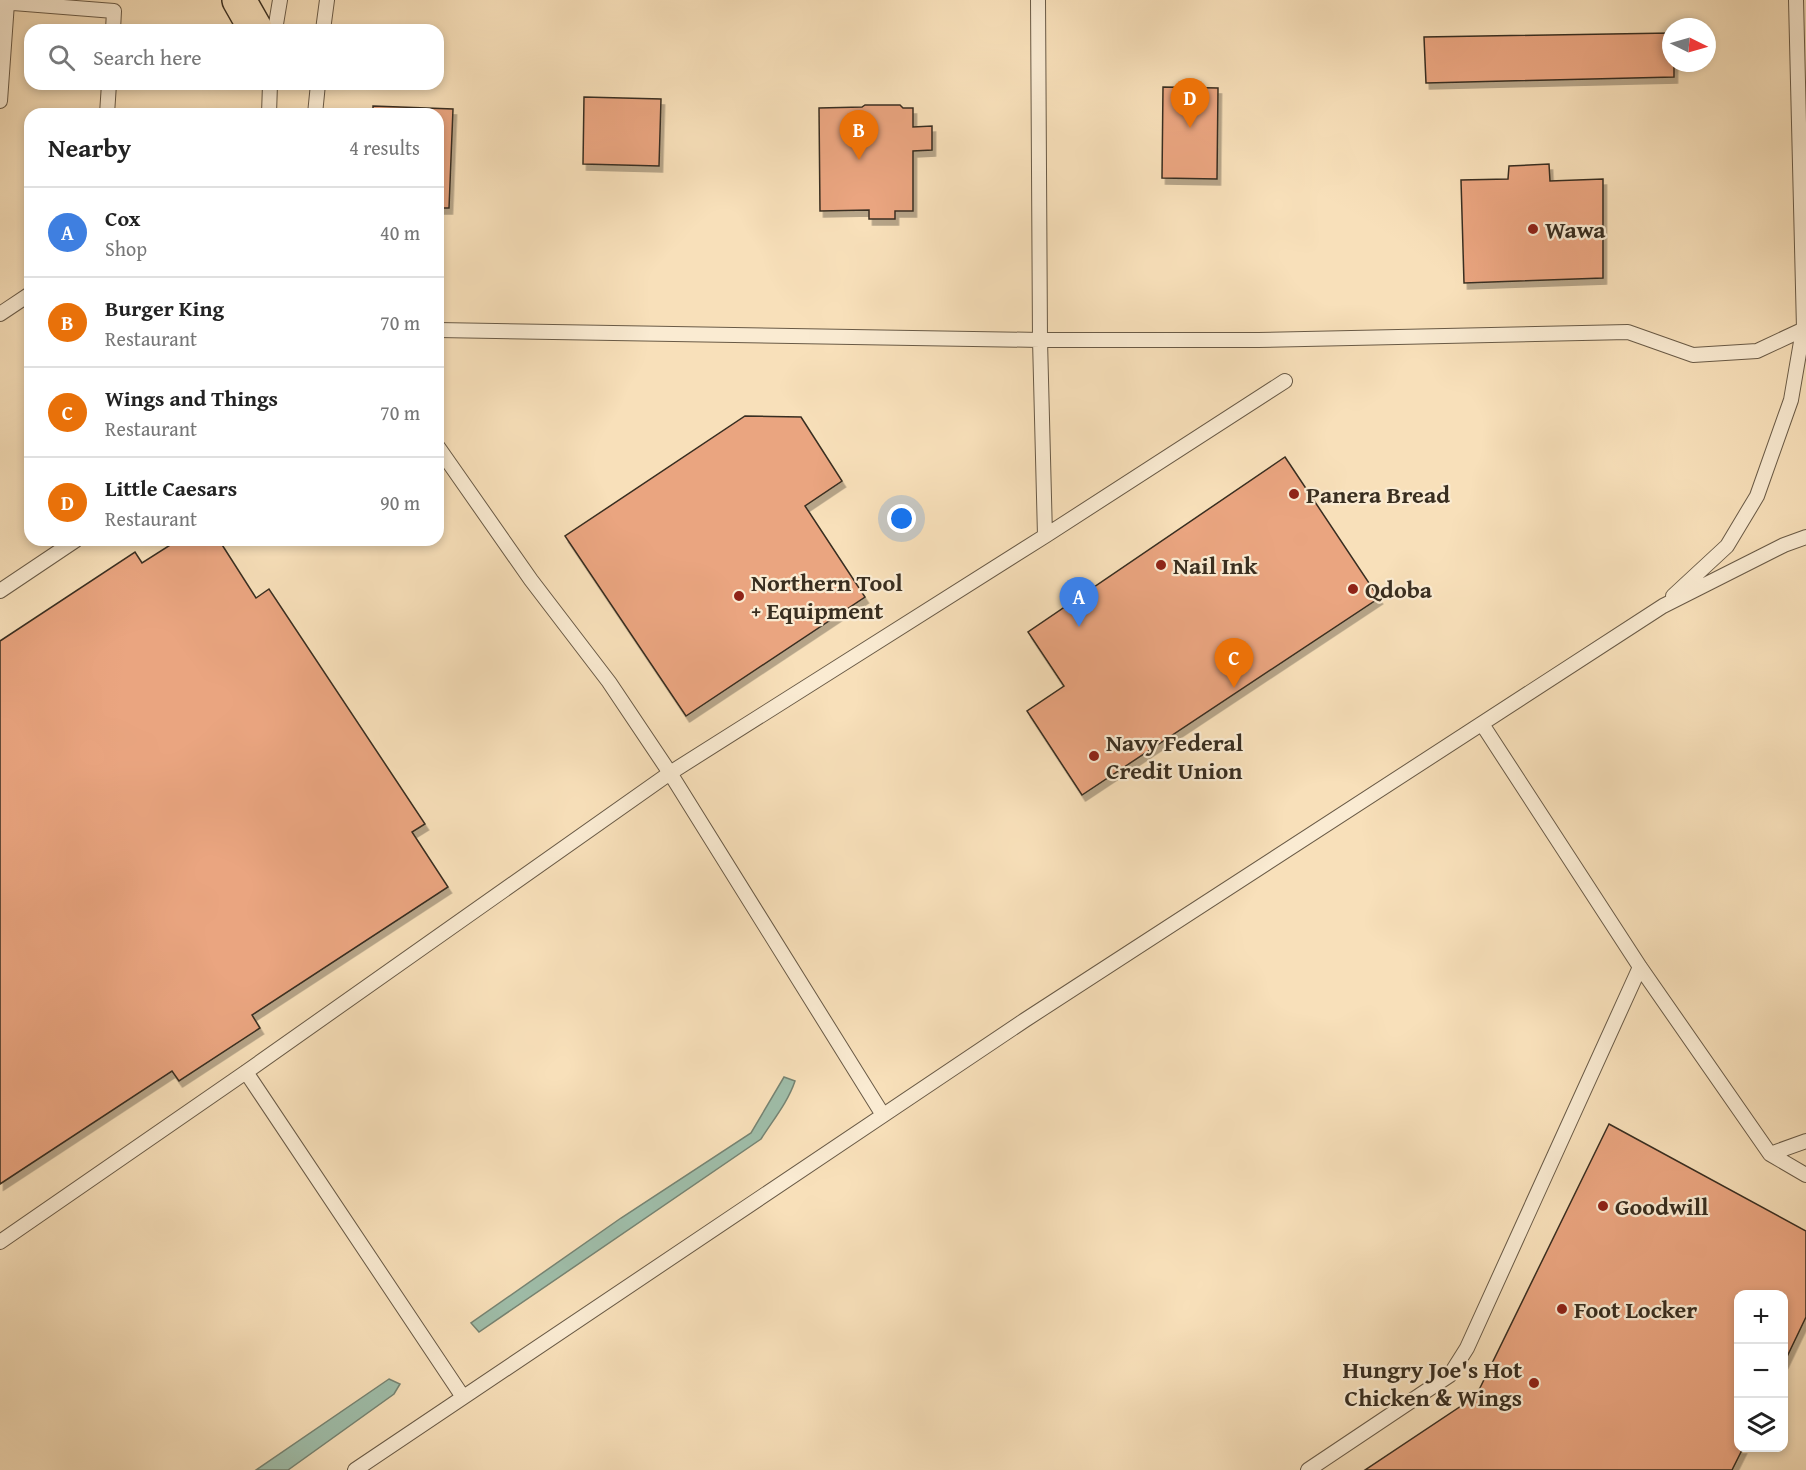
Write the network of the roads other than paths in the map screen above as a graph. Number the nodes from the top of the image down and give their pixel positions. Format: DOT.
graph roads {
  1 [pos="238,0"];
  2 [pos="280,0"];
  3 [pos="327,0"];
  4 [pos="1038,0"];
  5 [pos="1796,0"];
  6 [pos="4,3"];
  7 [pos="113,24"];
  8 [pos="252,24"];
  9 [pos="277,24"];
  10 [pos="324,24"];
  11 [pos="109,90"];
  12 [pos="270,90"];
  13 [pos="317,90"];
  14 [pos="0,101"];
  15 [pos="107,108"];
  16 [pos="270,108"];
  17 [pos="316,108"];
  18 [pos="24,298"];
  19 [pos="0,314"];
  20 [pos="1804,328"];
  21 [pos="444,330"];
  22 [pos="1040,340"];
  23 [pos="1806,347"];
  24 [pos="1285,381"];
  25 [pos="444,456"];
  26 [pos="1045,536"];
  27 [pos="1806,537"];
  28 [pos="67,546"];
  29 [pos="0,591"];
  30 [pos="1663,606"];
  31 [pos="1482,724"];
  32 [pos="670,773"];
  33 [pos="1641,968"];
  34 [pos="246,1072"];
  35 [pos="883,1115"];
  36 [pos="1806,1141"];
  37 [pos="1770,1154"];
  38 [pos="1806,1175"];
  39 [pos="0,1242"];
  40 [pos="463,1397"];
  41 [pos="355,1470"];
  42 [pos="1308,1470"];
  1 -- 8 [label="main road"];
  2 -- 9 [label="lane"];
  3 -- 10 [label="lane"];
  4 -- 22 [label="lane"];
  5 -- 20 [label="lane"];
  6 -- 7 [label="lane"];
  6 -- 14 [label="lane"];
  11 -- 15 [label="lane"];
  12 -- 16 [label="lane"];
  13 -- 17 [label="lane"];
  18 -- 19 [label="lane"];
  20 -- 22 [label="lane"];
  20 -- 23 [label="lane"];
  20 -- 30 [label="lane"];
  21 -- 22 [label="lane"];
  22 -- 26 [label="lane"];
  24 -- 26 [label="lane"];
  25 -- 32 [label="lane"];
  26 -- 32 [label="lane"];
  27 -- 30 [label="lane"];
  28 -- 29 [label="lane"];
  30 -- 31 [label="lane"];
  31 -- 33 [label="lane"];
  31 -- 35 [label="lane"];
  32 -- 34 [label="lane"];
  32 -- 35 [label="lane"];
  33 -- 37 [label="lane"];
  33 -- 42 [label="lane"];
  34 -- 39 [label="lane"];
  34 -- 40 [label="lane"];
  35 -- 40 [label="lane"];
  36 -- 37 [label="lane"];
  37 -- 38 [label="lane"];
  40 -- 41 [label="lane"];
}
